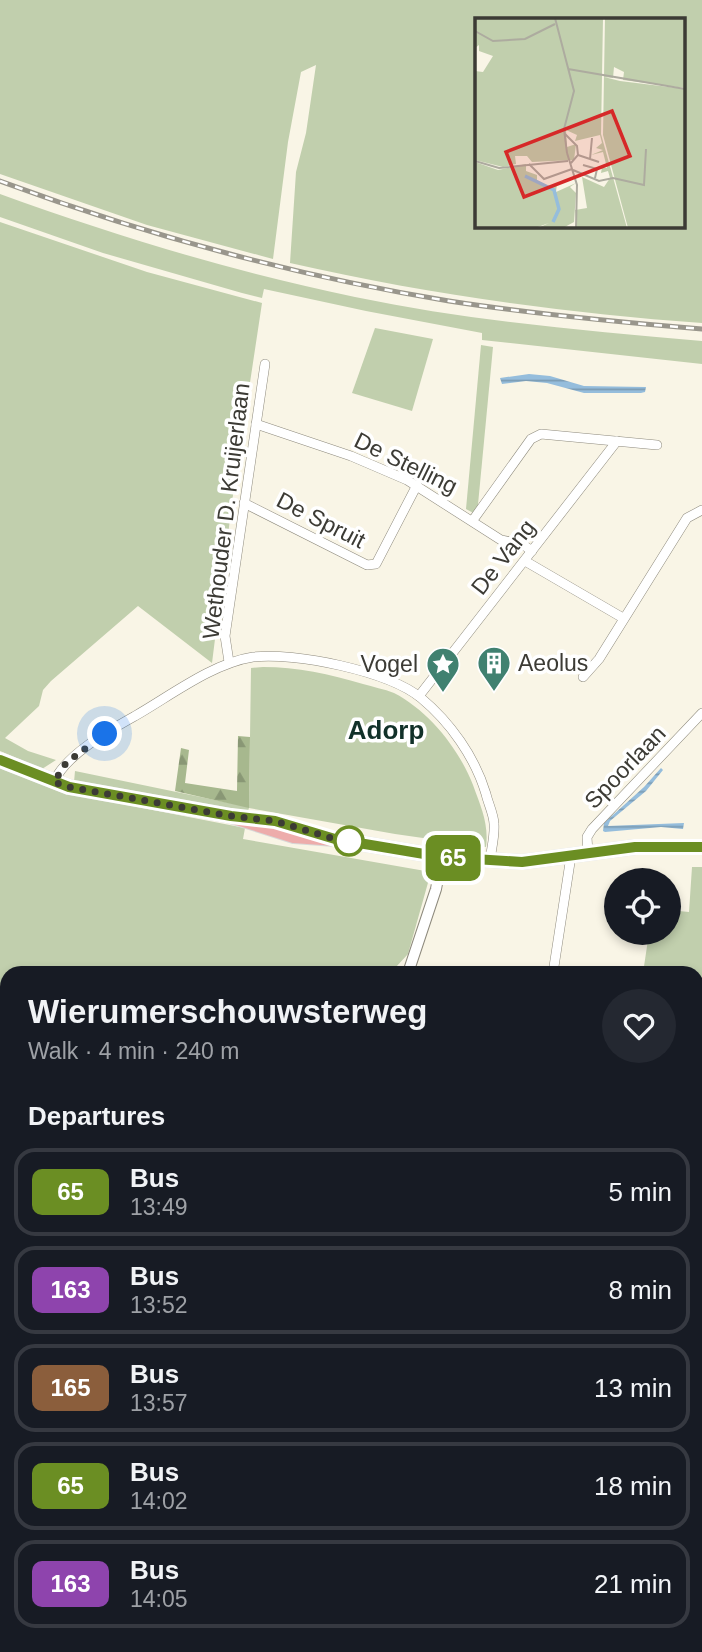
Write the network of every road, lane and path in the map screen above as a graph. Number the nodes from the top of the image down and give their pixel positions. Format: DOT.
graph roads {
  1 [pos="265,364"];
  2 [pos="256,424"];
  3 [pos="617,441"];
  4 [pos="657,445"];
  5 [pos="417,485"];
  6 [pos="244,503"];
  7 [pos="702,510"];
  8 [pos="473,520"];
  9 [pos="532,551"];
  10 [pos="525,561"];
  11 [pos="623,618"];
  12 [pos="229,662"];
  13 [pos="583,677"];
  14 [pos="419,696"];
  15 [pos="702,713"];
  16 [pos="0,760"];
  17 [pos="54,782"];
  18 [pos="702,847"];
  19 [pos="588,853"];
  20 [pos="571,856"];
  21 [pos="442,857"];
  22 [pos="490,861"];
  23 [pos="410,966"];
  24 [pos="554,966"];
  1 -- 2 [label="street, Wethouder D. Kruijerlaan"];
  2 -- 5 [label="street, De Stelling"];
  2 -- 6 [label="street, Wethouder D. Kruijerlaan"];
  3 -- 4 [label="street, De Vang"];
  3 -- 8 [label="street, De Vang"];
  3 -- 9 [label="street, De Vang"];
  5 -- 6 [label="street, De Spruit"];
  5 -- 8 [label="street, De Stelling"];
  6 -- 12 [label="street, Wethouder D. Kruijerlaan"];
  7 -- 11 [label="street"];
  8 -- 9 [label="street, De Stelling"];
  9 -- 10 [label="street, De Vang"];
  10 -- 11 [label="street"];
  10 -- 14 [label="street, De Vang"];
  11 -- 13 [label="street"];
  12 -- 14 [label="street"];
  12 -- 17 [label="street"];
  14 -- 22 [label="street"];
  15 -- 19 [label="street, Spoorlaan"];
  16 -- 17 [label="main road"];
  17 -- 21 [label="main road"];
  18 -- 19 [label="main road"];
  19 -- 20 [label="main road"];
  20 -- 22 [label="main road"];
  20 -- 24 [label="street"];
  21 -- 22 [label="main road"];
  21 -- 23 [label="street"];
}
